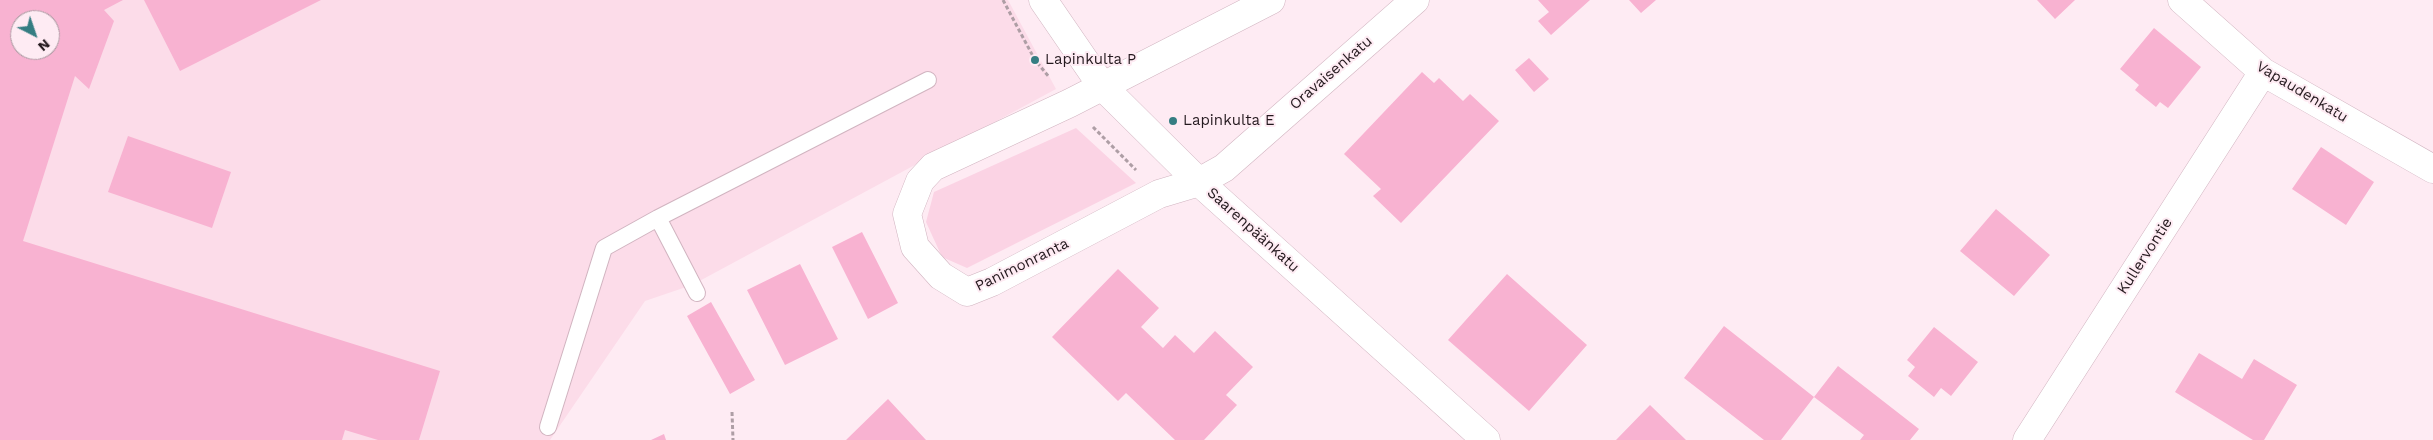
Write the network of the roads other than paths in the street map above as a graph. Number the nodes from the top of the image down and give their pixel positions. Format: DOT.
graph roads {
  1 [pos="1043,0"];
  2 [pos="1271,0"];
  3 [pos="2182,0"];
  4 [pos="1408,2"];
  5 [pos="2263,72"];
  6 [pos="928,80"];
  7 [pos="1102,86"];
  8 [pos="2433,169"];
  9 [pos="1199,182"];
  10 [pos="658,218"];
  11 [pos="697,293"];
  12 [pos="548,427"];
  13 [pos="1486,440"];
  14 [pos="2027,440"];
  1 -- 7 [label="street, Saarenpäänkatu"];
  2 -- 7 [label="street"];
  3 -- 5 [label="street, Vapaudenkatu"];
  4 -- 9 [label="street, Oravaisenkatu"];
  5 -- 8 [label="street, Vapaudenkatu"];
  5 -- 14 [label="street, Kullervontie"];
  6 -- 10 [label="lane"];
  7 -- 9 [label="street, Saarenpäänkatu"];
  7 -- 9 [label="street, Panimonranta"];
  9 -- 13 [label="street, Saarenpäänkatu"];
  10 -- 11 [label="lane"];
  10 -- 12 [label="lane"];
}
